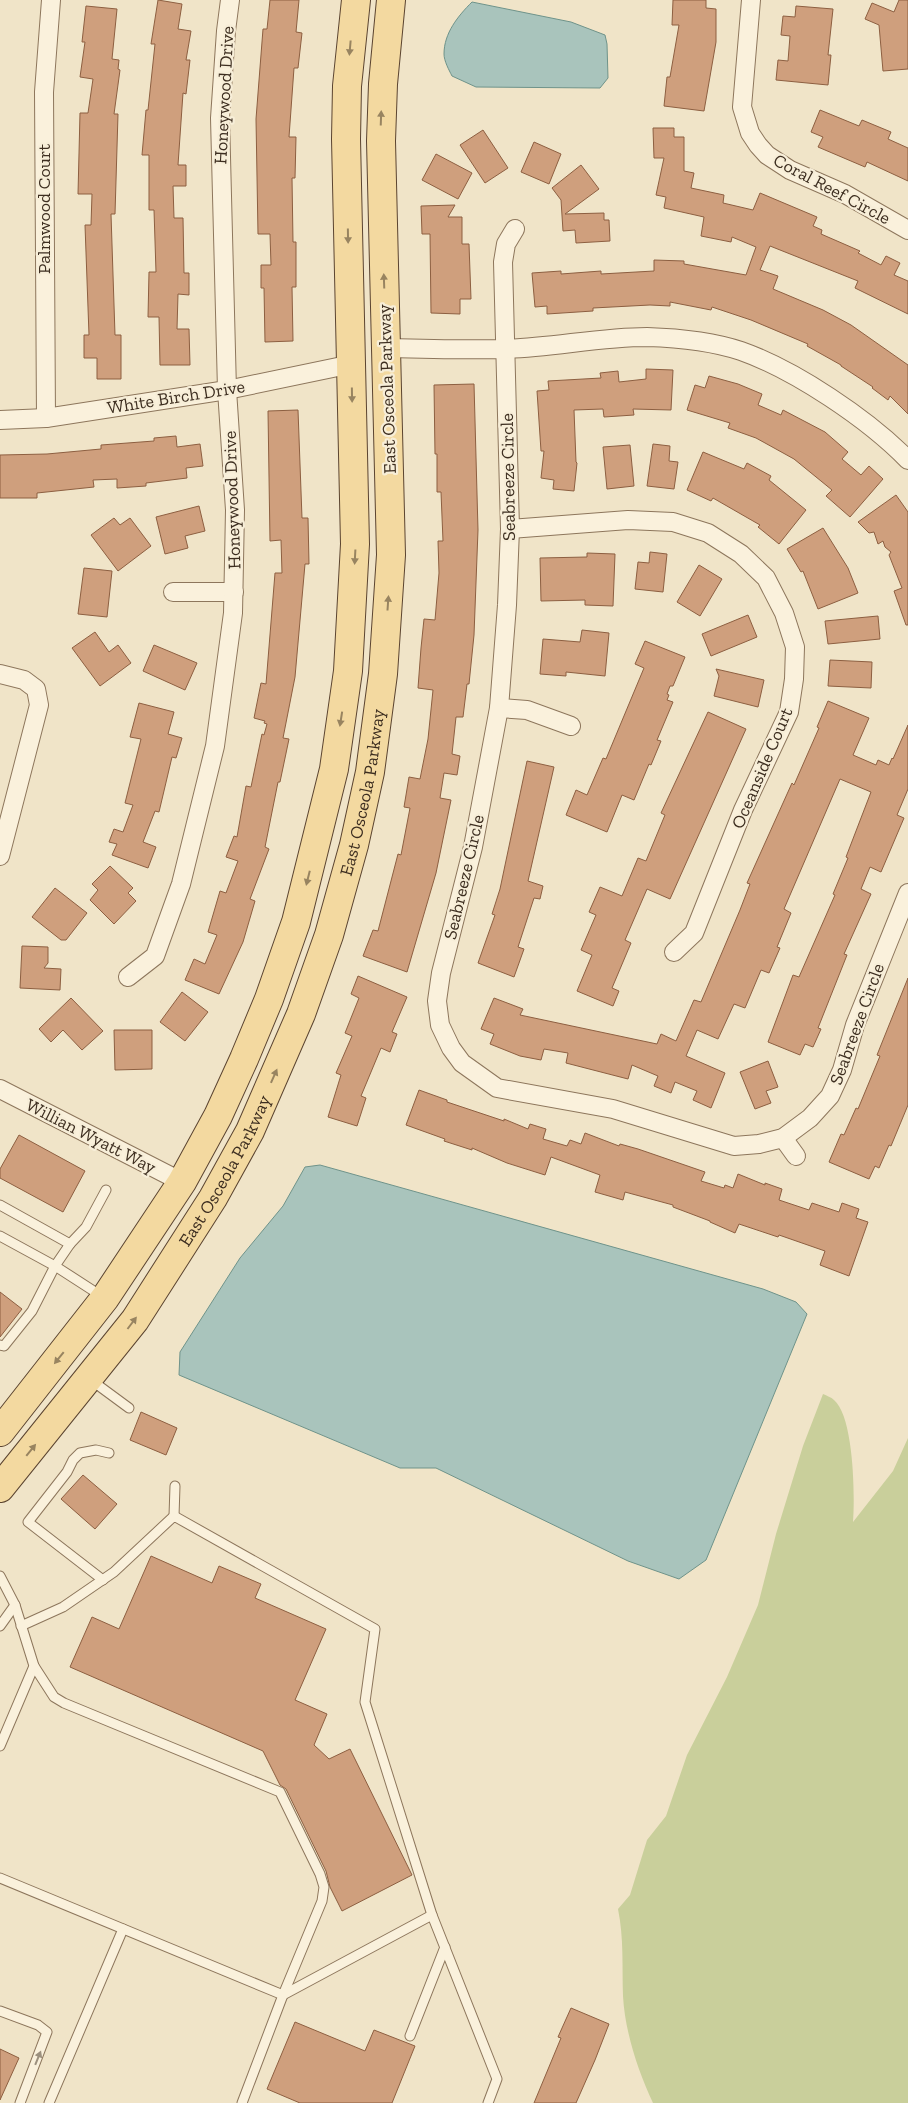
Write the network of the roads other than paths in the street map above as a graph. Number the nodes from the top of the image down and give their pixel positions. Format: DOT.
graph roads {
  1 [pos="51,0"];
  2 [pos="230,0"];
  3 [pos="356,0"];
  4 [pos="391,0"];
  5 [pos="751,0"];
  6 [pos="515,229"];
  7 [pos="908,230"];
  8 [pos="348,294"];
  9 [pos="386,348"];
  10 [pos="504,349"];
  11 [pos="352,364"];
  12 [pos="227,390"];
  13 [pos="388,417"];
  14 [pos="46,418"];
  15 [pos="0,420"];
  16 [pos="908,460"];
  17 [pos="510,530"];
  18 [pos="173,592"];
  19 [pos="234,592"];
  20 [pos="0,674"];
  21 [pos="499,708"];
  22 [pos="571,726"];
  23 [pos="0,856"];
  24 [pos="908,893"];
  25 [pos="674,952"];
  26 [pos="128,977"];
  27 [pos="0,1089"];
  28 [pos="783,1138"];
  29 [pos="796,1156"];
  30 [pos="182,1182"];
  31 [pos="106,1190"];
  32 [pos="0,1206"];
  33 [pos="0,1236"];
  34 [pos="70,1244"];
  35 [pos="54,1266"];
  36 [pos="105,1298"];
  37 [pos="0,1345"];
  38 [pos="88,1378"];
  39 [pos="129,1408"];
  40 [pos="0,1432"];
  41 [pos="109,1453"];
  42 [pos="176,1486"];
  43 [pos="0,1488"];
  44 [pos="174,1516"];
  45 [pos="0,1576"];
  46 [pos="102,1580"];
  47 [pos="15,1605"];
  48 [pos="0,1626"];
  49 [pos="20,1626"];
  50 [pos="34,1666"];
  51 [pos="0,1746"];
  52 [pos="0,1878"];
  53 [pos="432,1915"];
  54 [pos="123,1929"];
  55 [pos="445,1947"];
  56 [pos="283,1995"];
  57 [pos="0,2011"];
  58 [pos="410,2036"];
  59 [pos="20,2103"];
  60 [pos="49,2103"];
  61 [pos="242,2103"];
  62 [pos="488,2103"];
  1 -- 14 [label="street, Palmwood Court"];
  2 -- 12 [label="street, Honeywood Drive"];
  3 -- 8 [label="main road, East Osceola Parkway, one-way"];
  9 -- 4 [label="main road, East Osceola Parkway, one-way"];
  5 -- 7 [label="street, Coral Reef Circle"];
  6 -- 10 [label="street, Seabreeze Circle"];
  8 -- 9 [label="main road"];
  8 -- 11 [label="main road, East Osceola Parkway"];
  9 -- 10 [label="street"];
  9 -- 13 [label="main road, East Osceola Parkway"];
  10 -- 16 [label="street"];
  10 -- 17 [label="street, Seabreeze Circle"];
  11 -- 12 [label="street, White Birch Drive"];
  11 -- 13 [label="main road"];
  11 -- 30 [label="main road, East Osceola Parkway, one-way"];
  12 -- 14 [label="street, White Birch Drive"];
  12 -- 19 [label="street, Honeywood Drive"];
  38 -- 13 [label="main road, East Osceola Parkway, one-way"];
  14 -- 15 [label="street, White Birch Drive"];
  17 -- 21 [label="street, Seabreeze Circle"];
  17 -- 25 [label="street, Oceanside Court"];
  18 -- 19 [label="street"];
  19 -- 26 [label="street, Honeywood Drive"];
  20 -- 23 [label="street"];
  21 -- 22 [label="street"];
  21 -- 28 [label="street, Seabreeze Circle"];
  24 -- 28 [label="street, Seabreeze Circle"];
  27 -- 30 [label="street, Willian Wyatt Way"];
  28 -- 29 [label="street"];
  30 -- 36 [label="main road, East Osceola Parkway"];
  31 -- 34 [label="lane"];
  32 -- 34 [label="lane"];
  33 -- 35 [label="lane"];
  34 -- 35 [label="lane"];
  35 -- 36 [label="lane"];
  35 -- 37 [label="lane"];
  36 -- 40 [label="main road, East Osceola Parkway, one-way"];
  38 -- 39 [label="lane"];
  43 -- 38 [label="main road, East Osceola Parkway, one-way"];
  41 -- 46 [label="lane"];
  42 -- 44 [label="lane"];
  44 -- 46 [label="lane"];
  44 -- 53 [label="lane"];
  45 -- 47 [label="lane"];
  46 -- 49 [label="lane"];
  47 -- 48 [label="lane"];
  47 -- 49 [label="lane"];
  49 -- 50 [label="lane"];
  50 -- 51 [label="lane"];
  50 -- 56 [label="lane"];
  52 -- 54 [label="lane"];
  53 -- 55 [label="lane"];
  53 -- 56 [label="lane"];
  54 -- 56 [label="lane"];
  54 -- 60 [label="lane"];
  55 -- 58 [label="lane"];
  55 -- 62 [label="lane"];
  56 -- 61 [label="lane"];
  59 -- 57 [label="lane, one-way"];
}
